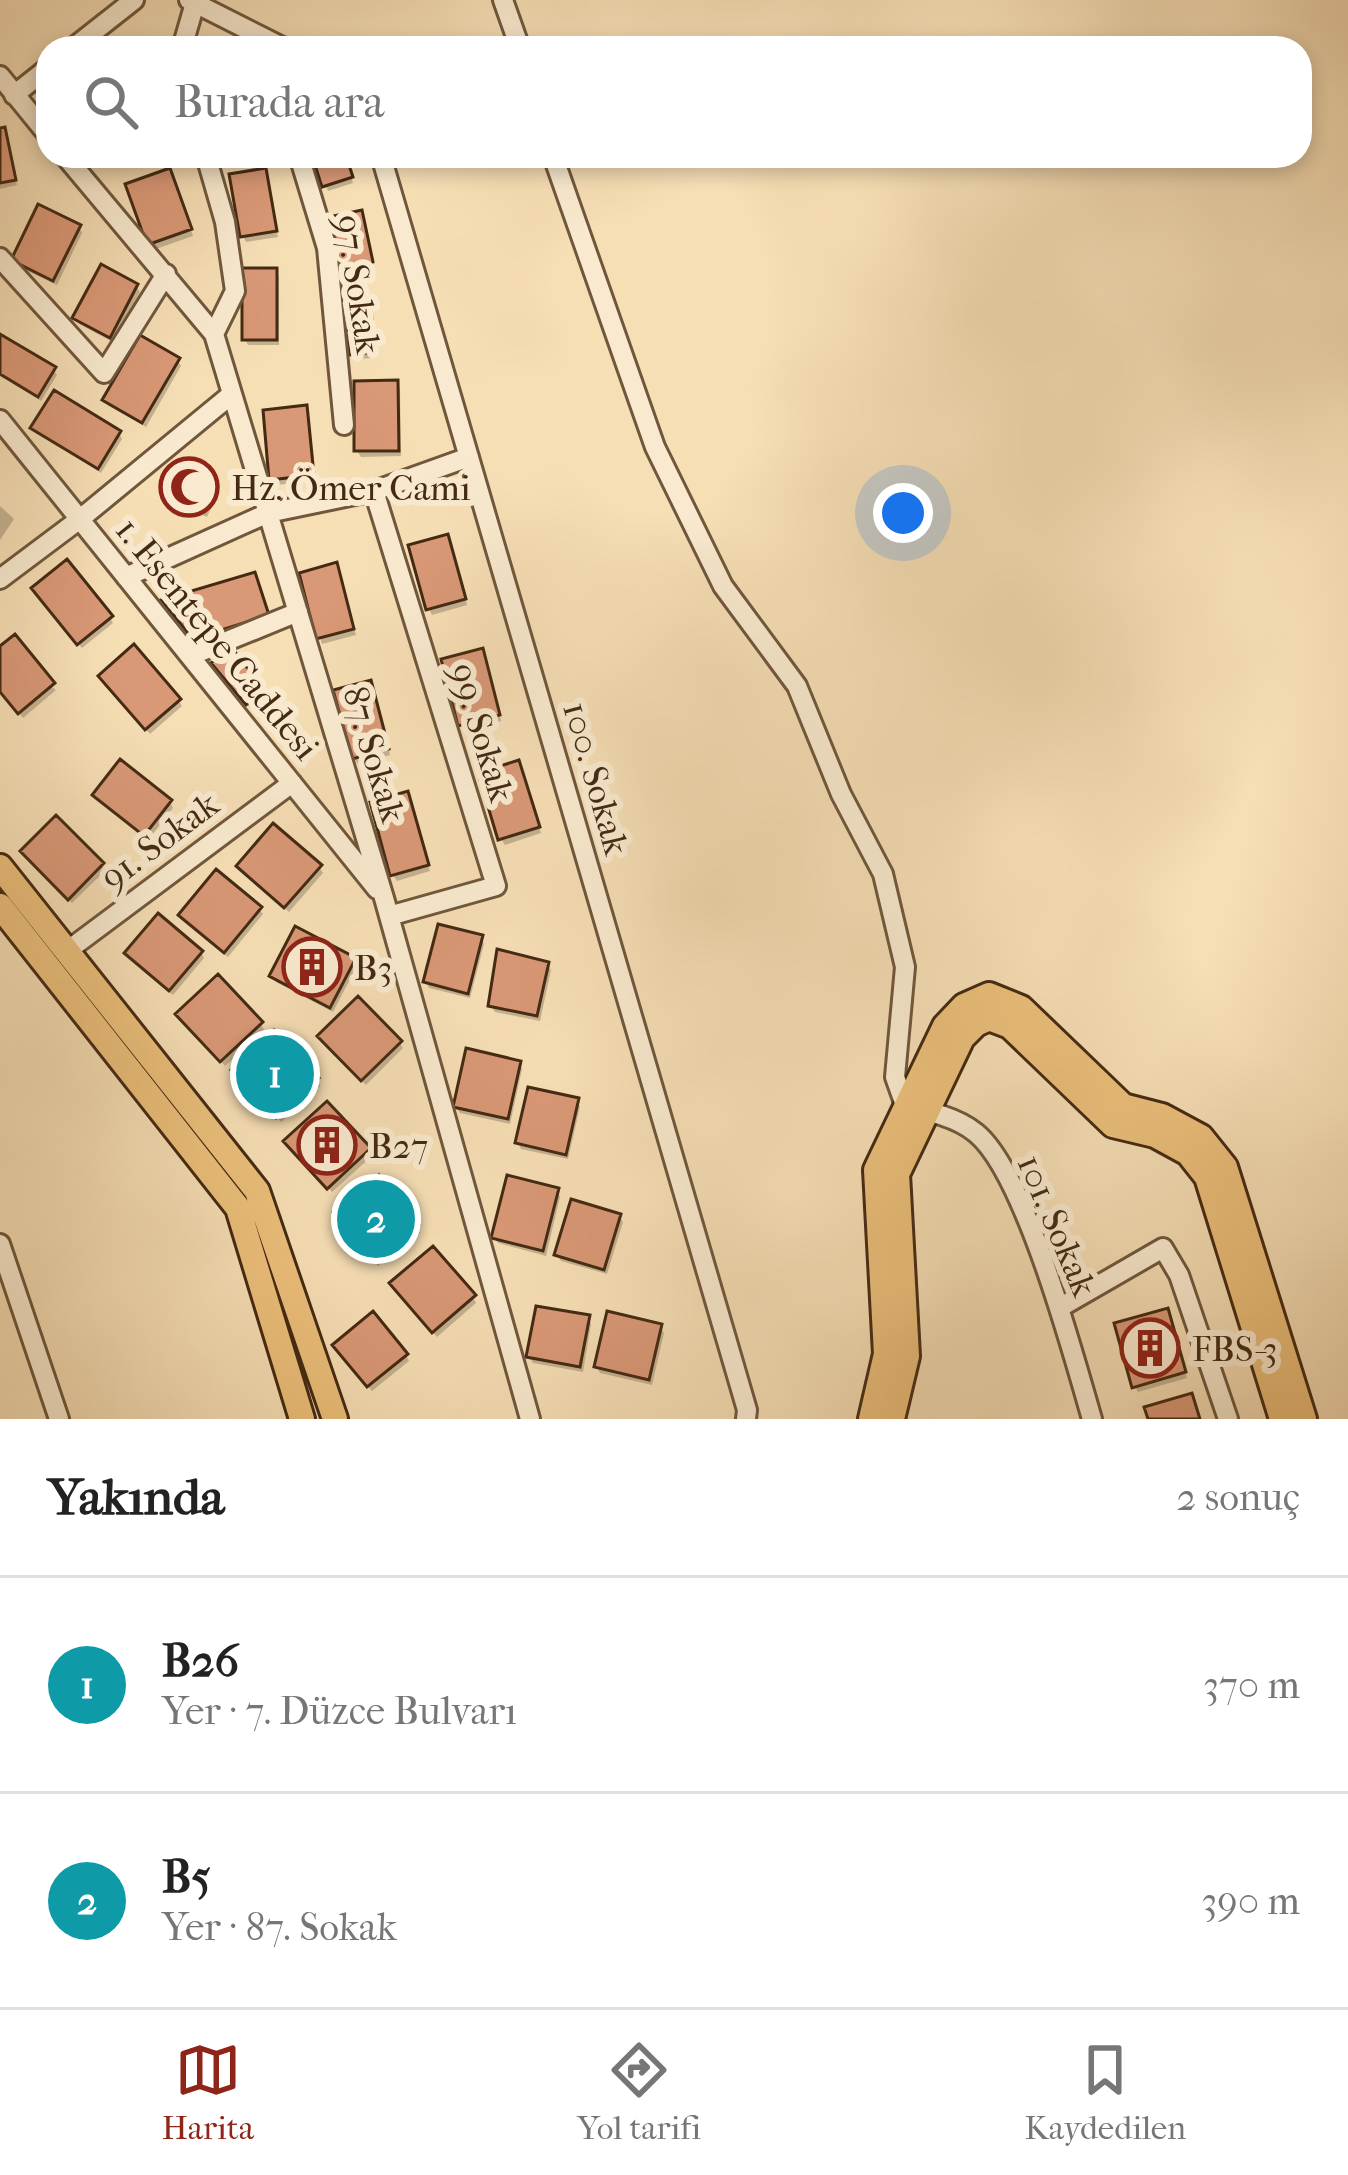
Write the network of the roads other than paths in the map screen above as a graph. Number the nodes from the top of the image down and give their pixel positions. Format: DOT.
graph roads {
  1 [pos="134,0"];
  2 [pos="503,0"];
  3 [pos="192,2"];
  4 [pos="88,36"];
  5 [pos="185,36"];
  6 [pos="260,36"];
  7 [pos="516,36"];
  8 [pos="0,76"];
  9 [pos="36,78"];
  10 [pos="14,95"];
  11 [pos="36,121"];
  12 [pos="75,168"];
  13 [pos="209,168"];
  14 [pos="303,168"];
  15 [pos="385,168"];
  16 [pos="558,168"];
  17 [pos="0,258"];
  18 [pos="166,274"];
  19 [pos="214,334"];
  20 [pos="232,394"];
  21 [pos="0,419"];
  22 [pos="344,425"];
  23 [pos="469,457"];
  24 [pos="374,491"];
  25 [pos="268,513"];
  26 [pos="80,519"];
  27 [pos="126,577"];
  28 [pos="0,579"];
  29 [pos="298,612"];
  30 [pos="190,656"];
  31 [pos="292,782"];
  32 [pos="0,867"];
  33 [pos="0,906"];
  34 [pos="387,907"];
  35 [pos="67,951"];
  36 [pos="917,1109"];
  37 [pos="0,1244"];
  38 [pos="1060,1308"];
  39 [pos="59,1419"];
  40 [pos="302,1419"];
  41 [pos="334,1419"];
  42 [pos="530,1419"];
  43 [pos="746,1419"];
  44 [pos="871,1419"];
  45 [pos="892,1419"];
  46 [pos="1092,1419"];
  47 [pos="1228,1419"];
  48 [pos="1282,1419"];
  49 [pos="1304,1419"];
  1 -- 4 [label="street"];
  2 -- 7 [label="street"];
  3 -- 5 [label="street"];
  3 -- 6 [label="street"];
  8 -- 10 [label="street"];
  9 -- 10 [label="street"];
  10 -- 11 [label="street"];
  12 -- 18 [label="street, 87. Sokak"];
  13 -- 19 [label="street"];
  14 -- 22 [label="street, 97. Sokak"];
  15 -- 23 [label="street, 100. Sokak"];
  16 -- 36 [label="street"];
  17 -- 18 [label="street"];
  18 -- 19 [label="street, 87. Sokak"];
  19 -- 20 [label="street, 87. Sokak"];
  20 -- 25 [label="street, 87. Sokak"];
  20 -- 26 [label="street"];
  21 -- 26 [label="street, 1. Esentepe Caddesi"];
  23 -- 24 [label="street"];
  23 -- 43 [label="street, 100. Sokak"];
  24 -- 25 [label="street"];
  24 -- 34 [label="street, 99. Sokak"];
  25 -- 27 [label="street"];
  25 -- 29 [label="street, 87. Sokak"];
  26 -- 27 [label="street, 1. Esentepe Caddesi"];
  26 -- 28 [label="street"];
  27 -- 30 [label="street, 1. Esentepe Caddesi"];
  29 -- 30 [label="street"];
  29 -- 34 [label="street, 87. Sokak"];
  30 -- 31 [label="street, 1. Esentepe Caddesi"];
  31 -- 34 [label="street, 1. Esentepe Caddesi"];
  31 -- 35 [label="street, 91. Sokak"];
  32 -- 35 [label="main road"];
  33 -- 40 [label="main road"];
  34 -- 42 [label="street, 87. Sokak"];
  35 -- 41 [label="main road"];
  36 -- 38 [label="street, 101. Sokak"];
  36 -- 44 [label="main road"];
  36 -- 45 [label="main road"];
  36 -- 48 [label="main road"];
  36 -- 49 [label="main road"];
  37 -- 39 [label="street"];
  38 -- 46 [label="street, 101. Sokak"];
  38 -- 47 [label="street"];
}
